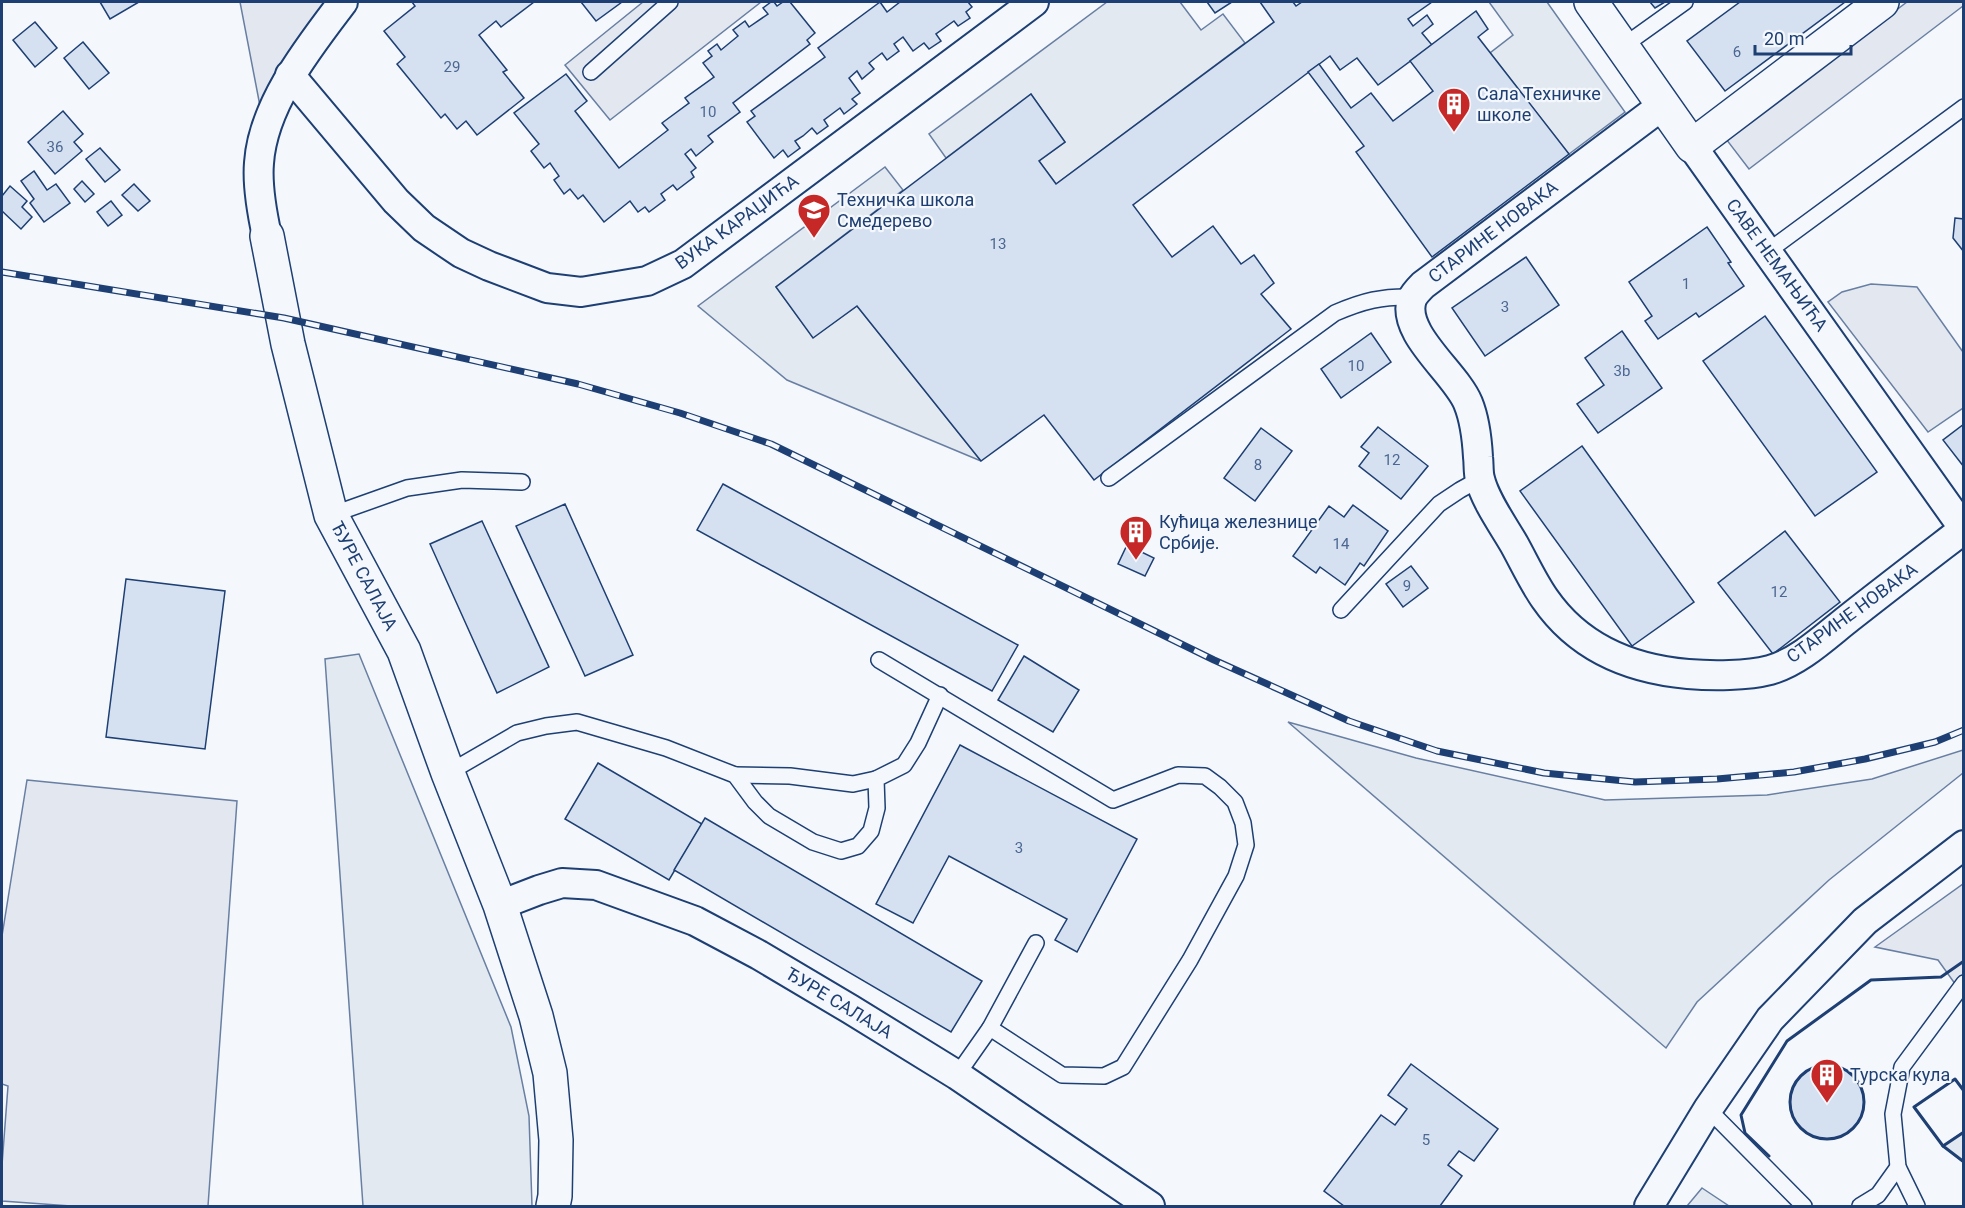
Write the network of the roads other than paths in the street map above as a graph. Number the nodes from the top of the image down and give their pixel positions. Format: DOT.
graph roads {
  1 [pos="343,2"];
  2 [pos="670,2"];
  3 [pos="1034,2"];
  4 [pos="1591,2"];
  5 [pos="1685,2"];
  6 [pos="1882,2"];
  7 [pos="1622,47"];
  8 [pos="591,72"];
  9 [pos="290,75"];
  10 [pos="1663,105"];
  11 [pos="1964,107"];
  12 [pos="1692,146"];
  13 [pos="267,236"];
  14 [pos="1767,252"];
  15 [pos="1413,297"];
  16 [pos="1109,478"];
  17 [pos="1480,479"];
  18 [pos="522,482"];
  19 [pos="331,515"];
  20 [pos="1964,529"];
  21 [pos="1341,610"];
  22 [pos="879,660"];
  23 [pos="940,695"];
  24 [pos="448,774"];
  25 [pos="735,775"];
  26 [pos="876,779"];
  27 [pos="1964,845"];
  28 [pos="500,905"];
  29 [pos="1035,944"];
  30 [pos="1964,983"];
  31 [pos="990,1028"];
  32 [pos="957,1075"];
  33 [pos="1708,1109"];
  34 [pos="1898,1167"];
  35 [pos="553,1206"];
  36 [pos="1150,1206"];
  37 [pos="1649,1206"];
  38 [pos="1804,1206"];
  39 [pos="1860,1206"];
  40 [pos="1917,1206"];
  1 -- 9 [label="street"];
  2 -- 8 [label="lane"];
  3 -- 9 [label="street, ВУКА КАРАЏИЋА"];
  4 -- 7 [label="street, САВЕ НЕМАЊИЋА"];
  5 -- 7 [label="lane"];
  6 -- 12 [label="street"];
  7 -- 10 [label="street, САВЕ НЕМАЊИЋА"];
  9 -- 13 [label="street"];
  10 -- 12 [label="street, САВЕ НЕМАЊИЋА"];
  10 -- 15 [label="street, СТАРИНЕ НОВАКА"];
  11 -- 14 [label="lane"];
  12 -- 14 [label="street, САВЕ НЕМАЊИЋА"];
  13 -- 19 [label="street, ЂУРЕ САЛАЈА"];
  14 -- 20 [label="street, САВЕ НЕМАЊИЋА"];
  15 -- 16 [label="lane"];
  15 -- 17 [label="street, СТАРИНЕ НОВАКА"];
  17 -- 20 [label="street, СТАРИНЕ НОВАКА"];
  17 -- 21 [label="lane"];
  18 -- 19 [label="lane"];
  19 -- 24 [label="street, ЂУРЕ САЛАЈА"];
  22 -- 23 [label="lane"];
  23 -- 26 [label="lane"];
  23 -- 31 [label="lane"];
  24 -- 25 [label="lane"];
  24 -- 28 [label="street, ЂУРЕ САЛАЈА"];
  25 -- 26 [label="lane"];
  25 -- 26 [label="lane"];
  27 -- 33 [label="street"];
  28 -- 32 [label="street, ЂУРЕ САЛАЈА"];
  28 -- 35 [label="street, ЂУРЕ САЛАЈА"];
  29 -- 31 [label="lane"];
  30 -- 34 [label="lane"];
  31 -- 32 [label="lane"];
  32 -- 36 [label="street, ЂУРЕ САЛАЈА"];
  33 -- 37 [label="street"];
  33 -- 38 [label="lane"];
  34 -- 39 [label="lane"];
  34 -- 40 [label="lane"];
}
